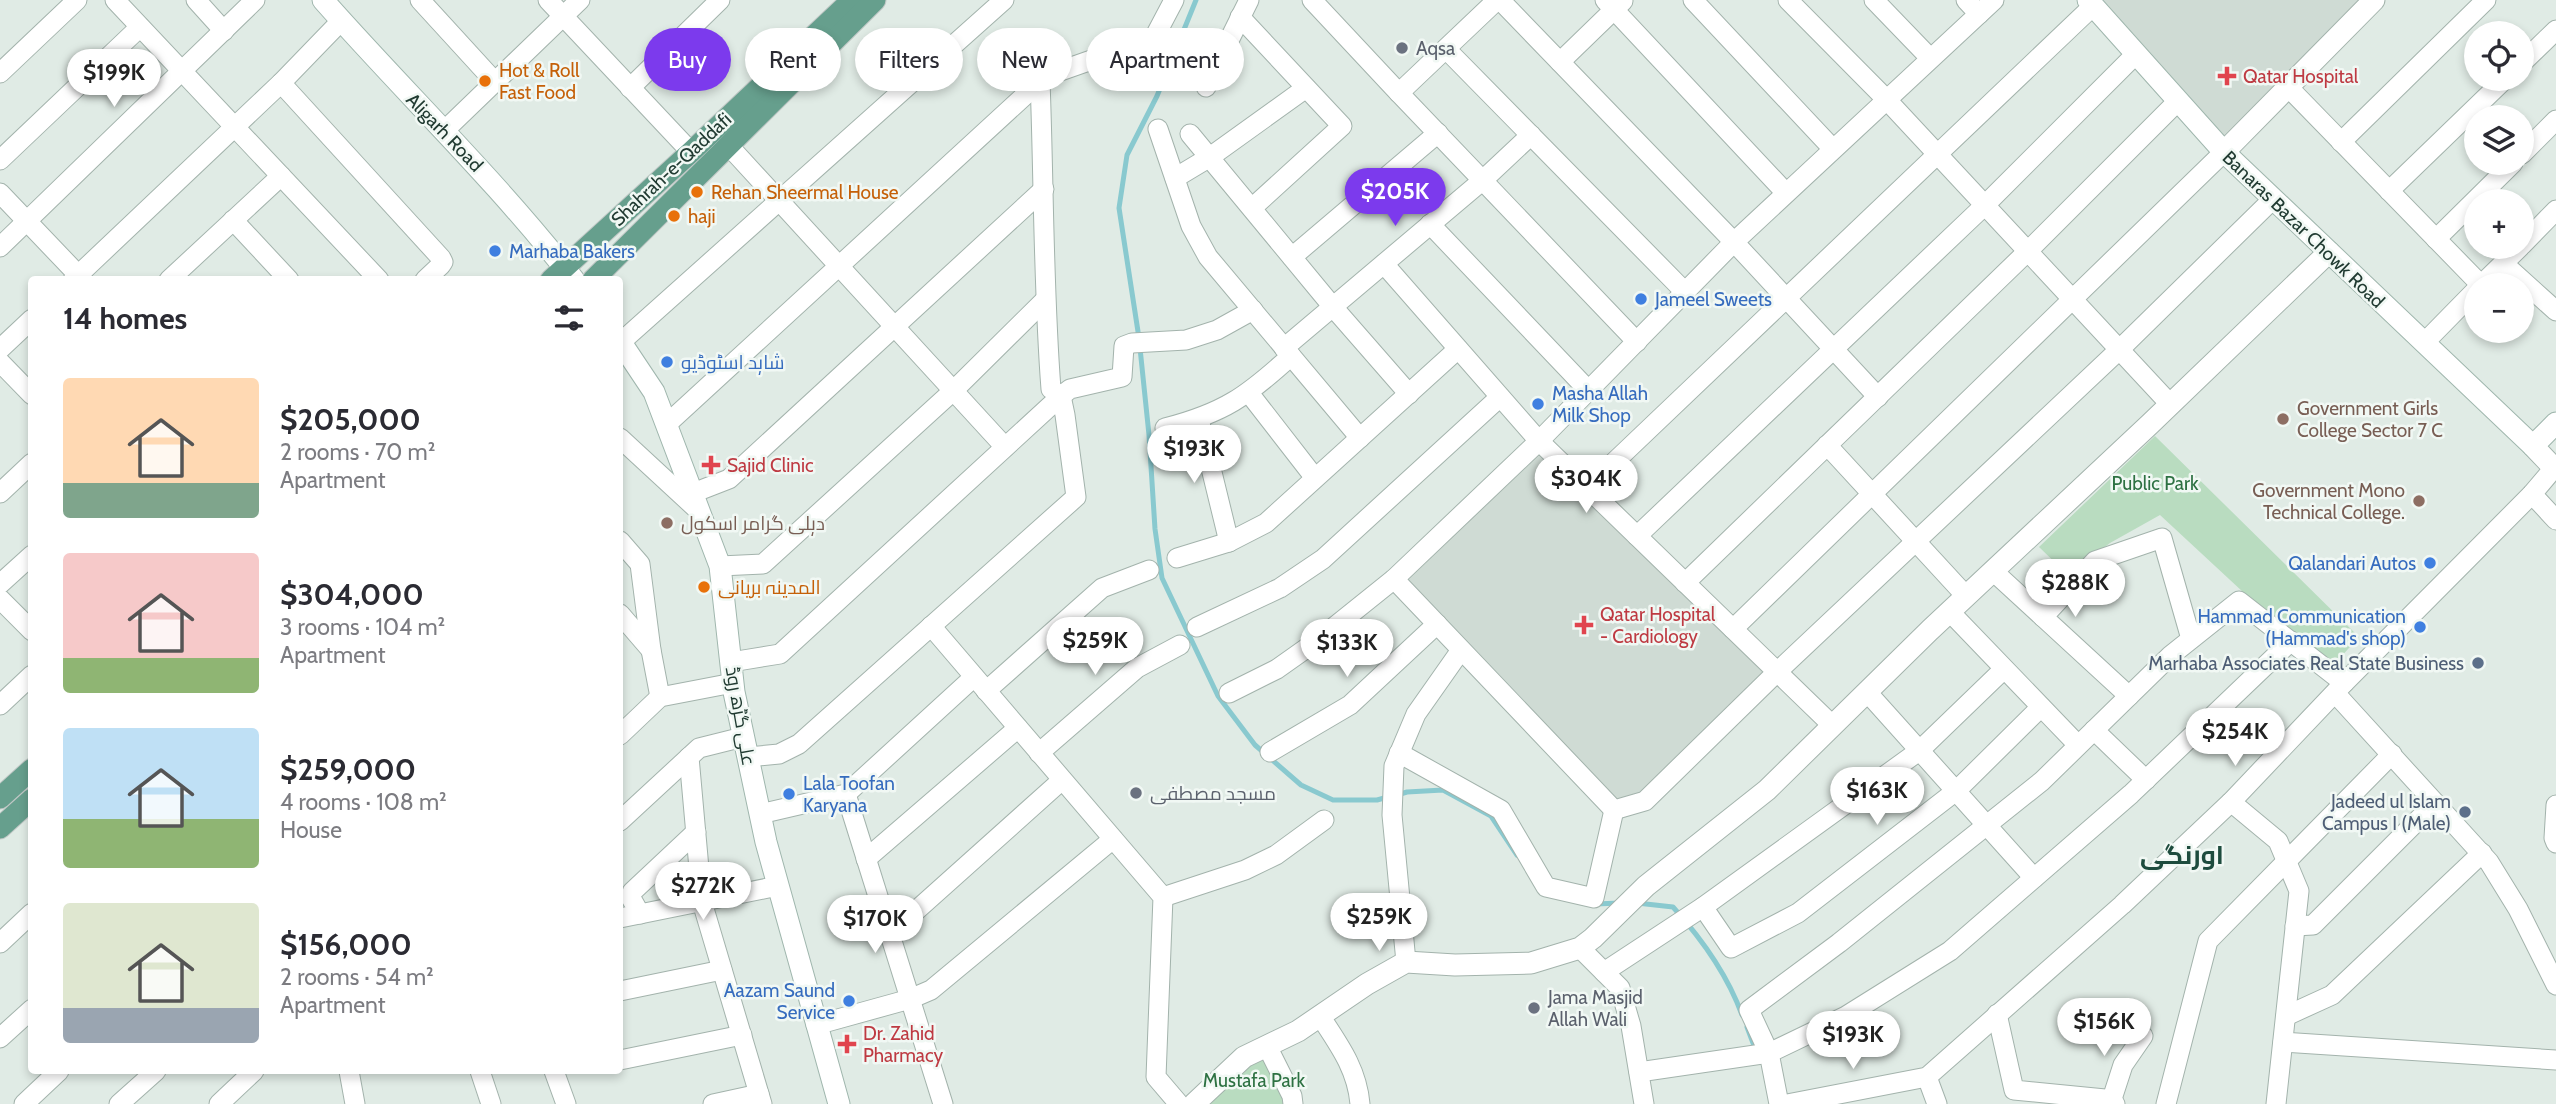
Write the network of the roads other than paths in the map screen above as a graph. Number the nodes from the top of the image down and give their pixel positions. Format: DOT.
graph roads {
  1 [pos="77,0"];
  2 [pos="115,0"];
  3 [pos="196,0"];
  4 [pos="255,0"];
  5 [pos="323,0"];
  6 [pos="420,0"];
  7 [pos="548,0"];
  8 [pos="580,0"];
  9 [pos="720,0"];
  10 [pos="1004,0"];
  11 [pos="1174,0"];
  12 [pos="1499,0"];
  13 [pos="1693,0"];
  14 [pos="1788,0"];
  15 [pos="1874,0"];
  16 [pos="1994,0"];
  17 [pos="2374,0"];
  18 [pos="2486,0"];
  19 [pos="1315,1"];
  20 [pos="864,2"];
  21 [pos="1614,3"];
  22 [pos="2090,3"];
  23 [pos="1972,7"];
  24 [pos="1244,9"];
  25 [pos="564,16"];
  26 [pos="341,21"];
  27 [pos="140,27"];
  28 [pos="1235,28"];
  29 [pos="2556,30"];
  30 [pos="224,31"];
  31 [pos="1446,49"];
  32 [pos="2534,51"];
  33 [pos="2136,54"];
  34 [pos="1930,58"];
  35 [pos="1560,62"];
  36 [pos="1072,67"];
  37 [pos="182,71"];
  38 [pos="0,73"];
  39 [pos="495,82"];
  40 [pos="281,83"];
  41 [pos="2288,87"];
  42 [pos="630,88"];
  43 [pos="1306,88"];
  44 [pos="1029,91"];
  45 [pos="1040,91"];
  46 [pos="2493,91"];
  47 [pos="1399,93"];
  48 [pos="1886,99"];
  49 [pos="2178,101"];
  50 [pos="2556,120"];
  51 [pos="235,127"];
  52 [pos="1158,129"];
  53 [pos="444,131"];
  54 [pos="1438,133"];
  55 [pos="1190,134"];
  56 [pos="1531,135"];
  57 [pos="2341,142"];
  58 [pos="2534,142"];
  59 [pos="728,145"];
  60 [pos="1833,149"];
  61 [pos="691,152"];
  62 [pos="2224,152"];
  63 [pos="1937,153"];
  64 [pos="1210,157"];
  65 [pos="0,160"];
  66 [pos="2501,175"];
  67 [pos="281,176"];
  68 [pos="1175,178"];
  69 [pos="1483,180"];
  70 [pos="1044,189"];
  71 [pos="2389,191"];
  72 [pos="1786,192"];
  73 [pos="0,193"];
  74 [pos="2273,199"];
  75 [pos="778,202"];
  76 [pos="1985,205"];
  77 [pos="1252,208"];
  78 [pos="2556,210"];
  79 [pos="233,220"];
  80 [pos="27,221"];
  81 [pos="1430,224"];
  82 [pos="2534,233"];
  83 [pos="2435,239"];
  84 [pos="1734,242"];
  85 [pos="0,247"];
  86 [pos="2028,251"];
  87 [pos="2329,252"];
  88 [pos="1292,257"];
  89 [pos="2509,259"];
  90 [pos="1384,264"];
  91 [pos="2504,264"];
  92 [pos="838,267"];
  93 [pos="2469,273"];
  94 [pos="2494,273"];
  95 [pos="76,276"];
  96 [pos="80,276"];
  97 [pos="181,276"];
  98 [pos="285,276"];
  99 [pos="375,276"];
  100 [pos="430,276"];
  101 [pos="563,276"];
  102 [pos="597,276"];
  103 [pos="1685,292"];
  104 [pos="1786,298"];
  105 [pos="2074,300"];
  106 [pos="1044,301"];
  107 [pos="2464,302"];
  108 [pos="1333,307"];
  109 [pos="2555,308"];
  110 [pos="1252,310"];
  111 [pos="28,323"];
  112 [pos="895,328"];
  113 [pos="623,339"];
  114 [pos="1637,342"];
  115 [pos="2424,343"];
  116 [pos="623,346"];
  117 [pos="0,349"];
  118 [pos="1458,349"];
  119 [pos="2120,349"];
  120 [pos="1833,350"];
  121 [pos="1287,352"];
  122 [pos="0,362"];
  123 [pos="28,391"];
  124 [pos="953,391"];
  125 [pos="1589,391"];
  126 [pos="1248,393"];
  127 [pos="1409,394"];
  128 [pos="1061,396"];
  129 [pos="1500,397"];
  130 [pos="1878,397"];
  131 [pos="2171,404"];
  132 [pos="1199,419"];
  133 [pos="2556,423"];
  134 [pos="667,424"];
  135 [pos="1165,428"];
  136 [pos="1360,438"];
  137 [pos="623,440"];
  138 [pos="1539,441"];
  139 [pos="1827,445"];
  140 [pos="2533,446"];
  141 [pos="1005,447"];
  142 [pos="28,467"];
  143 [pos="2555,467"];
  144 [pos="1315,478"];
  145 [pos="1587,488"];
  146 [pos="0,494"];
  147 [pos="2532,494"];
  148 [pos="1872,495"];
  149 [pos="697,502"];
  150 [pos="2556,520"];
  151 [pos="1637,536"];
  152 [pos="1916,541"];
  153 [pos="1228,542"];
  154 [pos="623,544"];
  155 [pos="1177,558"];
  156 [pos="28,559"];
  157 [pos="720,566"];
  158 [pos="1149,570"];
  159 [pos="1993,571"];
  160 [pos="1394,579"];
  161 [pos="1685,583"];
  162 [pos="0,584"];
  163 [pos="1966,596"];
  164 [pos="3,609"];
  165 [pos="1950,612"];
  166 [pos="2043,617"];
  167 [pos="623,618"];
  168 [pos="1437,624"];
  169 [pos="931,626"];
  170 [pos="1197,627"];
  171 [pos="28,628"];
  172 [pos="1733,629"];
  173 [pos="2191,639"];
  174 [pos="2291,641"];
  175 [pos="1180,645"];
  176 [pos="650,650"];
  177 [pos="1461,650"];
  178 [pos="2004,669"];
  179 [pos="732,672"];
  180 [pos="1777,672"];
  181 [pos="28,679"];
  182 [pos="980,684"];
  183 [pos="2340,688"];
  184 [pos="1229,692"];
  185 [pos="1867,692"];
  186 [pos="2129,696"];
  187 [pos="660,697"];
  188 [pos="0,705"];
  189 [pos="2042,707"];
  190 [pos="1832,726"];
  191 [pos="623,728"];
  192 [pos="1018,728"];
  193 [pos="2094,730"];
  194 [pos="2078,746"];
  195 [pos="746,747"];
  196 [pos="1919,751"];
  197 [pos="1270,752"];
  198 [pos="1039,753"];
  199 [pos="1399,753"];
  200 [pos="2392,754"];
  201 [pos="689,757"];
  202 [pos="28,773"];
  203 [pos="1062,779"];
  204 [pos="2146,780"];
  205 [pos="1955,791"];
  206 [pos="846,794"];
  207 [pos="0,798"];
  208 [pos="2231,802"];
  209 [pos="28,803"];
  210 [pos="2435,803"];
  211 [pos="2556,805"];
  212 [pos="1614,810"];
  213 [pos="760,814"];
  214 [pos="623,818"];
  215 [pos="1324,820"];
  216 [pos="1987,825"];
  217 [pos="0,828"];
  218 [pos="696,832"];
  219 [pos="1112,839"];
  220 [pos="2556,843"];
  221 [pos="2482,853"];
  222 [pos="866,859"];
  223 [pos="2286,860"];
  224 [pos="2034,878"];
  225 [pos="778,886"];
  226 [pos="1163,897"];
  227 [pos="702,902"];
  228 [pos="1698,910"];
  229 [pos="640,914"];
  230 [pos="28,917"];
  231 [pos="623,917"];
  232 [pos="2295,926"];
  233 [pos="890,934"];
  234 [pos="0,943"];
  235 [pos="1580,948"];
  236 [pos="1406,962"];
  237 [pos="722,970"];
  238 [pos="1604,972"];
  239 [pos="2556,985"];
  240 [pos="623,990"];
  241 [pos="910,999"];
  242 [pos="28,1013"];
  243 [pos="1997,1014"];
  244 [pos="1320,1016"];
  245 [pos="2286,1016"];
  246 [pos="816,1025"];
  247 [pos="742,1035"];
  248 [pos="2143,1036"];
  249 [pos="0,1038"];
  250 [pos="2283,1042"];
  251 [pos="1267,1046"];
  252 [pos="1763,1054"];
  253 [pos="623,1059"];
  254 [pos="2556,1060"];
  255 [pos="1639,1072"];
  256 [pos="56,1074"];
  257 [pos="153,1074"];
  258 [pos="251,1074"];
  259 [pos="349,1074"];
  260 [pos="481,1074"];
  261 [pos="559,1074"];
  262 [pos="1927,1077"];
  263 [pos="760,1099"];
  264 [pos="350,1101"];
  265 [pos="2113,1103"];
  266 [pos="24,1104"];
  267 [pos="119,1104"];
  268 [pos="219,1104"];
  269 [pos="491,1104"];
  270 [pos="566,1104"];
  271 [pos="713,1104"];
  272 [pos="839,1104"];
  273 [pos="943,1104"];
  274 [pos="1179,1104"];
  275 [pos="1194,1104"];
  276 [pos="1293,1104"];
  277 [pos="1360,1104"];
  278 [pos="1644,1104"];
  279 [pos="1779,1104"];
  280 [pos="1787,1104"];
  281 [pos="1937,1104"];
  282 [pos="2166,1104"];
  283 [pos="2276,1104"];
  1 -- 38 [label="street"];
  2 -- 27 [label="street"];
  3 -- 30 [label="street"];
  4 -- 30 [label="street"];
  5 -- 26 [label="main road, Aligarh Road"];
  6 -- 39 [label="street"];
  7 -- 25 [label="street"];
  8 -- 25 [label="street"];
  9 -- 42 [label="street"];
  10 -- 75 [label="street"];
  11 -- 36 [label="street"];
  12 -- 31 [label="street"];
  12 -- 35 [label="street"];
  13 -- 60 [label="street"];
  14 -- 48 [label="street"];
  15 -- 34 [label="street"];
  16 -- 23 [label="street"];
  17 -- 41 [label="main road"];
  18 -- 57 [label="street"];
  19 -- 47 [label="street"];
  20 -- 59 [label="main road, Shahrah-e-Qaddafi"];
  20 -- 61 [label="main road, Shahrah-e-Qaddafi"];
  21 -- 35 [label="street"];
  21 -- 72 [label="street"];
  22 -- 33 [label="main road, Banaras Bazar Chowk Road"];
  22 -- 63 [label="street"];
  23 -- 34 [label="street"];
  24 -- 28 [label="street"];
  24 -- 43 [label="street"];
  25 -- 39 [label="street"];
  25 -- 42 [label="street"];
  26 -- 40 [label="street"];
  26 -- 53 [label="main road, Aligarh Road"];
  27 -- 37 [label="street"];
  27 -- 65 [label="street"];
  29 -- 32 [label="street"];
  30 -- 37 [label="street"];
  31 -- 47 [label="street"];
  31 -- 56 [label="street"];
  33 -- 49 [label="main road, Banaras Bazar Chowk Road"];
  33 -- 76 [label="street"];
  34 -- 48 [label="street"];
  35 -- 84 [label="street"];
  37 -- 51 [label="street"];
  37 -- 80 [label="street"];
  39 -- 53 [label="street"];
  40 -- 51 [label="street"];
  40 -- 100 [label="street"];
  41 -- 57 [label="street"];
  41 -- 62 [label="main road"];
  42 -- 61 [label="street"];
  43 -- 64 [label="street"];
  43 -- 77 [label="street"];
  44 -- 92 [label="street"];
  45 -- 70 [label="street"];
  46 -- 71 [label="street"];
  47 -- 54 [label="street"];
  48 -- 60 [label="street"];
  48 -- 63 [label="street"];
  49 -- 62 [label="main road, Banaras Bazar Chowk Road"];
  49 -- 86 [label="street"];
  50 -- 58 [label="street"];
  51 -- 67 [label="street"];
  51 -- 96 [label="street"];
  52 -- 68 [label="street"];
  53 -- 101 [label="main road, Aligarh Road"];
  54 -- 69 [label="street"];
  54 -- 88 [label="street"];
  55 -- 64 [label="street"];
  56 -- 69 [label="street"];
  56 -- 103 [label="street"];
  57 -- 71 [label="street"];
  59 -- 75 [label="street"];
  59 -- 102 [label="main road, Shahrah-e-Qaddafi"];
  60 -- 72 [label="street"];
  61 -- 101 [label="main road, Shahrah-e-Qaddafi"];
  62 -- 74 [label="main road, Banaras Bazar Chowk Road"];
  62 -- 105 [label="street"];
  63 -- 76 [label="street"];
  63 -- 104 [label="street"];
  64 -- 68 [label="street"];
  64 -- 77 [label="street"];
  66 -- 83 [label="street"];
  67 -- 79 [label="street"];
  67 -- 99 [label="street"];
  68 -- 110 [label="street"];
  69 -- 81 [label="street"];
  69 -- 114 [label="street"];
  70 -- 106 [label="street"];
  70 -- 112 [label="street"];
  71 -- 83 [label="street"];
  72 -- 84 [label="street"];
  73 -- 80 [label="street"];
  74 -- 87 [label="main road, Banaras Bazar Chowk Road"];
  74 -- 119 [label="street"];
  75 -- 92 [label="street"];
  75 -- 113 [label="street"];
  76 -- 86 [label="street"];
  76 -- 120 [label="street"];
  77 -- 88 [label="street"];
  78 -- 82 [label="street"];
  79 -- 97 [label="street"];
  79 -- 98 [label="street"];
  80 -- 85 [label="street"];
  80 -- 95 [label="street"];
  81 -- 90 [label="street"];
  81 -- 125 [label="street"];
  83 -- 93 [label="street"];
  84 -- 103 [label="street"];
  84 -- 104 [label="street"];
  86 -- 105 [label="street"];
  86 -- 130 [label="street"];
  87 -- 115 [label="main road, Banaras Bazar Chowk Road"];
  87 -- 131 [label="main road"];
  88 -- 108 [label="street"];
  89 -- 91 [label="street"];
  90 -- 108 [label="street"];
  90 -- 118 [label="street"];
  91 -- 94 [label="street"];
  91 -- 109 [label="street"];
  92 -- 112 [label="street"];
  92 -- 134 [label="street"];
  103 -- 114 [label="street"];
  104 -- 120 [label="street"];
  104 -- 145 [label="street"];
  105 -- 119 [label="street"];
  105 -- 148 [label="street"];
  106 -- 124 [label="street"];
  106 -- 128 [label="street"];
  107 -- 115 [label="street"];
  108 -- 121 [label="street"];
  108 -- 127 [label="street"];
  110 -- 121 [label="street"];
  110 -- 128 [label="street"];
  111 -- 117 [label="street"];
  112 -- 124 [label="street"];
  112 -- 149 [label="street"];
  114 -- 125 [label="street"];
  115 -- 140 [label="main road, Banaras Bazar Chowk Road"];
  116 -- 134 [label="main road, علی گڑھ روڈ"];
  118 -- 127 [label="street"];
  118 -- 129 [label="street"];
  119 -- 131 [label="street"];
  119 -- 152 [label="street"];
  120 -- 130 [label="street"];
  120 -- 151 [label="street"];
  121 -- 126 [label="street"];
  121 -- 136 [label="street"];
  122 -- 123 [label="street"];
  124 -- 141 [label="street"];
  124 -- 157 [label="street"];
  125 -- 138 [label="street"];
  126 -- 132 [label="street"];
  126 -- 144 [label="street"];
  127 -- 136 [label="street"];
  128 -- 141 [label="street"];
  128 -- 169 [label="street"];
  129 -- 138 [label="street"];
  129 -- 170 [label="street"];
  130 -- 139 [label="street"];
  131 -- 159 [label="main road"];
  132 -- 135 [label="street"];
  132 -- 153 [label="street"];
  133 -- 140 [label="main road"];
  134 -- 149 [label="main road, علی گڑھ روڈ"];
  136 -- 144 [label="street"];
  137 -- 149 [label="street"];
  138 -- 145 [label="street"];
  138 -- 160 [label="street"];
  139 -- 148 [label="street"];
  139 -- 161 [label="street"];
  140 -- 143 [label="main road, Banaras Bazar Chowk Road"];
  141 -- 179 [label="street"];
  142 -- 146 [label="street"];
  143 -- 147 [label="street"];
  144 -- 153 [label="street"];
  145 -- 151 [label="street"];
  147 -- 150 [label="street"];
  147 -- 183 [label="street"];
  148 -- 152 [label="street"];
  148 -- 172 [label="street"];
  149 -- 157 [label="main road, علی گڑھ روڈ"];
  151 -- 161 [label="street"];
  152 -- 163 [label="street"];
  152 -- 180 [label="street"];
  153 -- 155 [label="street"];
  154 -- 176 [label="street"];
  156 -- 162 [label="street"];
  157 -- 179 [label="main road, علی گڑھ روڈ"];
  158 -- 182 [label="street"];
  159 -- 163 [label="main road"];
  159 -- 166 [label="street"];
  160 -- 168 [label="street"];
  160 -- 184 [label="street"];
  161 -- 172 [label="street"];
  163 -- 165 [label="main road"];
  164 -- 171 [label="street"];
  165 -- 178 [label="street"];
  165 -- 185 [label="main road"];
  166 -- 173 [label="street"];
  166 -- 186 [label="street"];
  167 -- 176 [label="street"];
  168 -- 177 [label="street"];
  168 -- 197 [label="street"];
  169 -- 182 [label="street"];
  169 -- 195 [label="street"];
  172 -- 180 [label="street"];
  173 -- 174 [label="street"];
  173 -- 186 [label="street"];
  174 -- 183 [label="street"];
  174 -- 204 [label="street"];
  175 -- 198 [label="street"];
  176 -- 187 [label="street"];
  177 -- 199 [label="street"];
  177 -- 212 [label="street"];
  178 -- 189 [label="street"];
  178 -- 196 [label="street"];
  179 -- 187 [label="street"];
  179 -- 195 [label="main road, علی گڑھ روڈ"];
  180 -- 190 [label="street"];
  180 -- 212 [label="street"];
  181 -- 188 [label="street"];
  182 -- 192 [label="street"];
  182 -- 206 [label="street"];
  183 -- 200 [label="street"];
  183 -- 208 [label="street"];
  185 -- 190 [label="main road"];
  185 -- 196 [label="street"];
  186 -- 193 [label="street"];
  187 -- 191 [label="street"];
  189 -- 194 [label="street"];
  189 -- 205 [label="street"];
  190 -- 235 [label="main road"];
  192 -- 198 [label="street"];
  192 -- 222 [label="street"];
  193 -- 194 [label="street"];
  193 -- 204 [label="street"];
  194 -- 216 [label="street"];
  195 -- 201 [label="street"];
  195 -- 213 [label="main road, علی گڑھ روڈ"];
  196 -- 205 [label="street"];
  196 -- 228 [label="street"];
  198 -- 203 [label="street"];
  199 -- 212 [label="street"];
  199 -- 236 [label="street"];
  200 -- 210 [label="street"];
  200 -- 223 [label="street"];
  201 -- 214 [label="street"];
  201 -- 218 [label="street"];
  202 -- 207 [label="main road"];
  203 -- 219 [label="street"];
  203 -- 233 [label="street"];
  204 -- 224 [label="street"];
  205 -- 216 [label="street"];
  205 -- 228 [label="street"];
  206 -- 213 [label="street"];
  206 -- 222 [label="street"];
  208 -- 223 [label="street"];
  208 -- 243 [label="street"];
  209 -- 217 [label="main road"];
  210 -- 221 [label="street"];
  210 -- 232 [label="street"];
  211 -- 220 [label="street"];
  213 -- 225 [label="main road, علی گڑھ روڈ"];
  215 -- 226 [label="street"];
  216 -- 224 [label="street"];
  216 -- 252 [label="street"];
  218 -- 227 [label="street"];
  218 -- 229 [label="street"];
  219 -- 226 [label="street"];
  219 -- 241 [label="street"];
  221 -- 239 [label="street"];
  221 -- 245 [label="street"];
  222 -- 233 [label="street"];
  223 -- 232 [label="street"];
  223 -- 282 [label="street"];
  224 -- 252 [label="street"];
  225 -- 227 [label="street"];
  225 -- 246 [label="main road, علی گڑھ روڈ"];
  226 -- 274 [label="street"];
  227 -- 229 [label="street"];
  227 -- 237 [label="street"];
  228 -- 238 [label="street"];
  229 -- 231 [label="street"];
  230 -- 234 [label="street"];
  232 -- 245 [label="street"];
  233 -- 241 [label="street"];
  235 -- 236 [label="main road"];
  235 -- 238 [label="street"];
  236 -- 244 [label="main road"];
  237 -- 240 [label="street"];
  237 -- 247 [label="street"];
  238 -- 255 [label="street"];
  241 -- 246 [label="street"];
  241 -- 273 [label="street"];
  242 -- 249 [label="street"];
  243 -- 262 [label="street"];
  243 -- 265 [label="street"];
  244 -- 251 [label="main road"];
  244 -- 277 [label="street"];
  245 -- 250 [label="street"];
  246 -- 272 [label="main road, علی گڑھ روڈ"];
  247 -- 253 [label="street"];
  247 -- 263 [label="street"];
  248 -- 265 [label="street"];
  250 -- 254 [label="street"];
  250 -- 283 [label="street"];
  251 -- 275 [label="main road"];
  251 -- 276 [label="street"];
  252 -- 255 [label="street"];
  252 -- 279 [label="street"];
  255 -- 278 [label="street"];
  256 -- 266 [label="street"];
  257 -- 267 [label="street"];
  258 -- 268 [label="street"];
  259 -- 264 [label="street"];
  260 -- 269 [label="street"];
  261 -- 270 [label="street"];
  262 -- 280 [label="street"];
  262 -- 281 [label="street"];
  263 -- 271 [label="street"];
}
